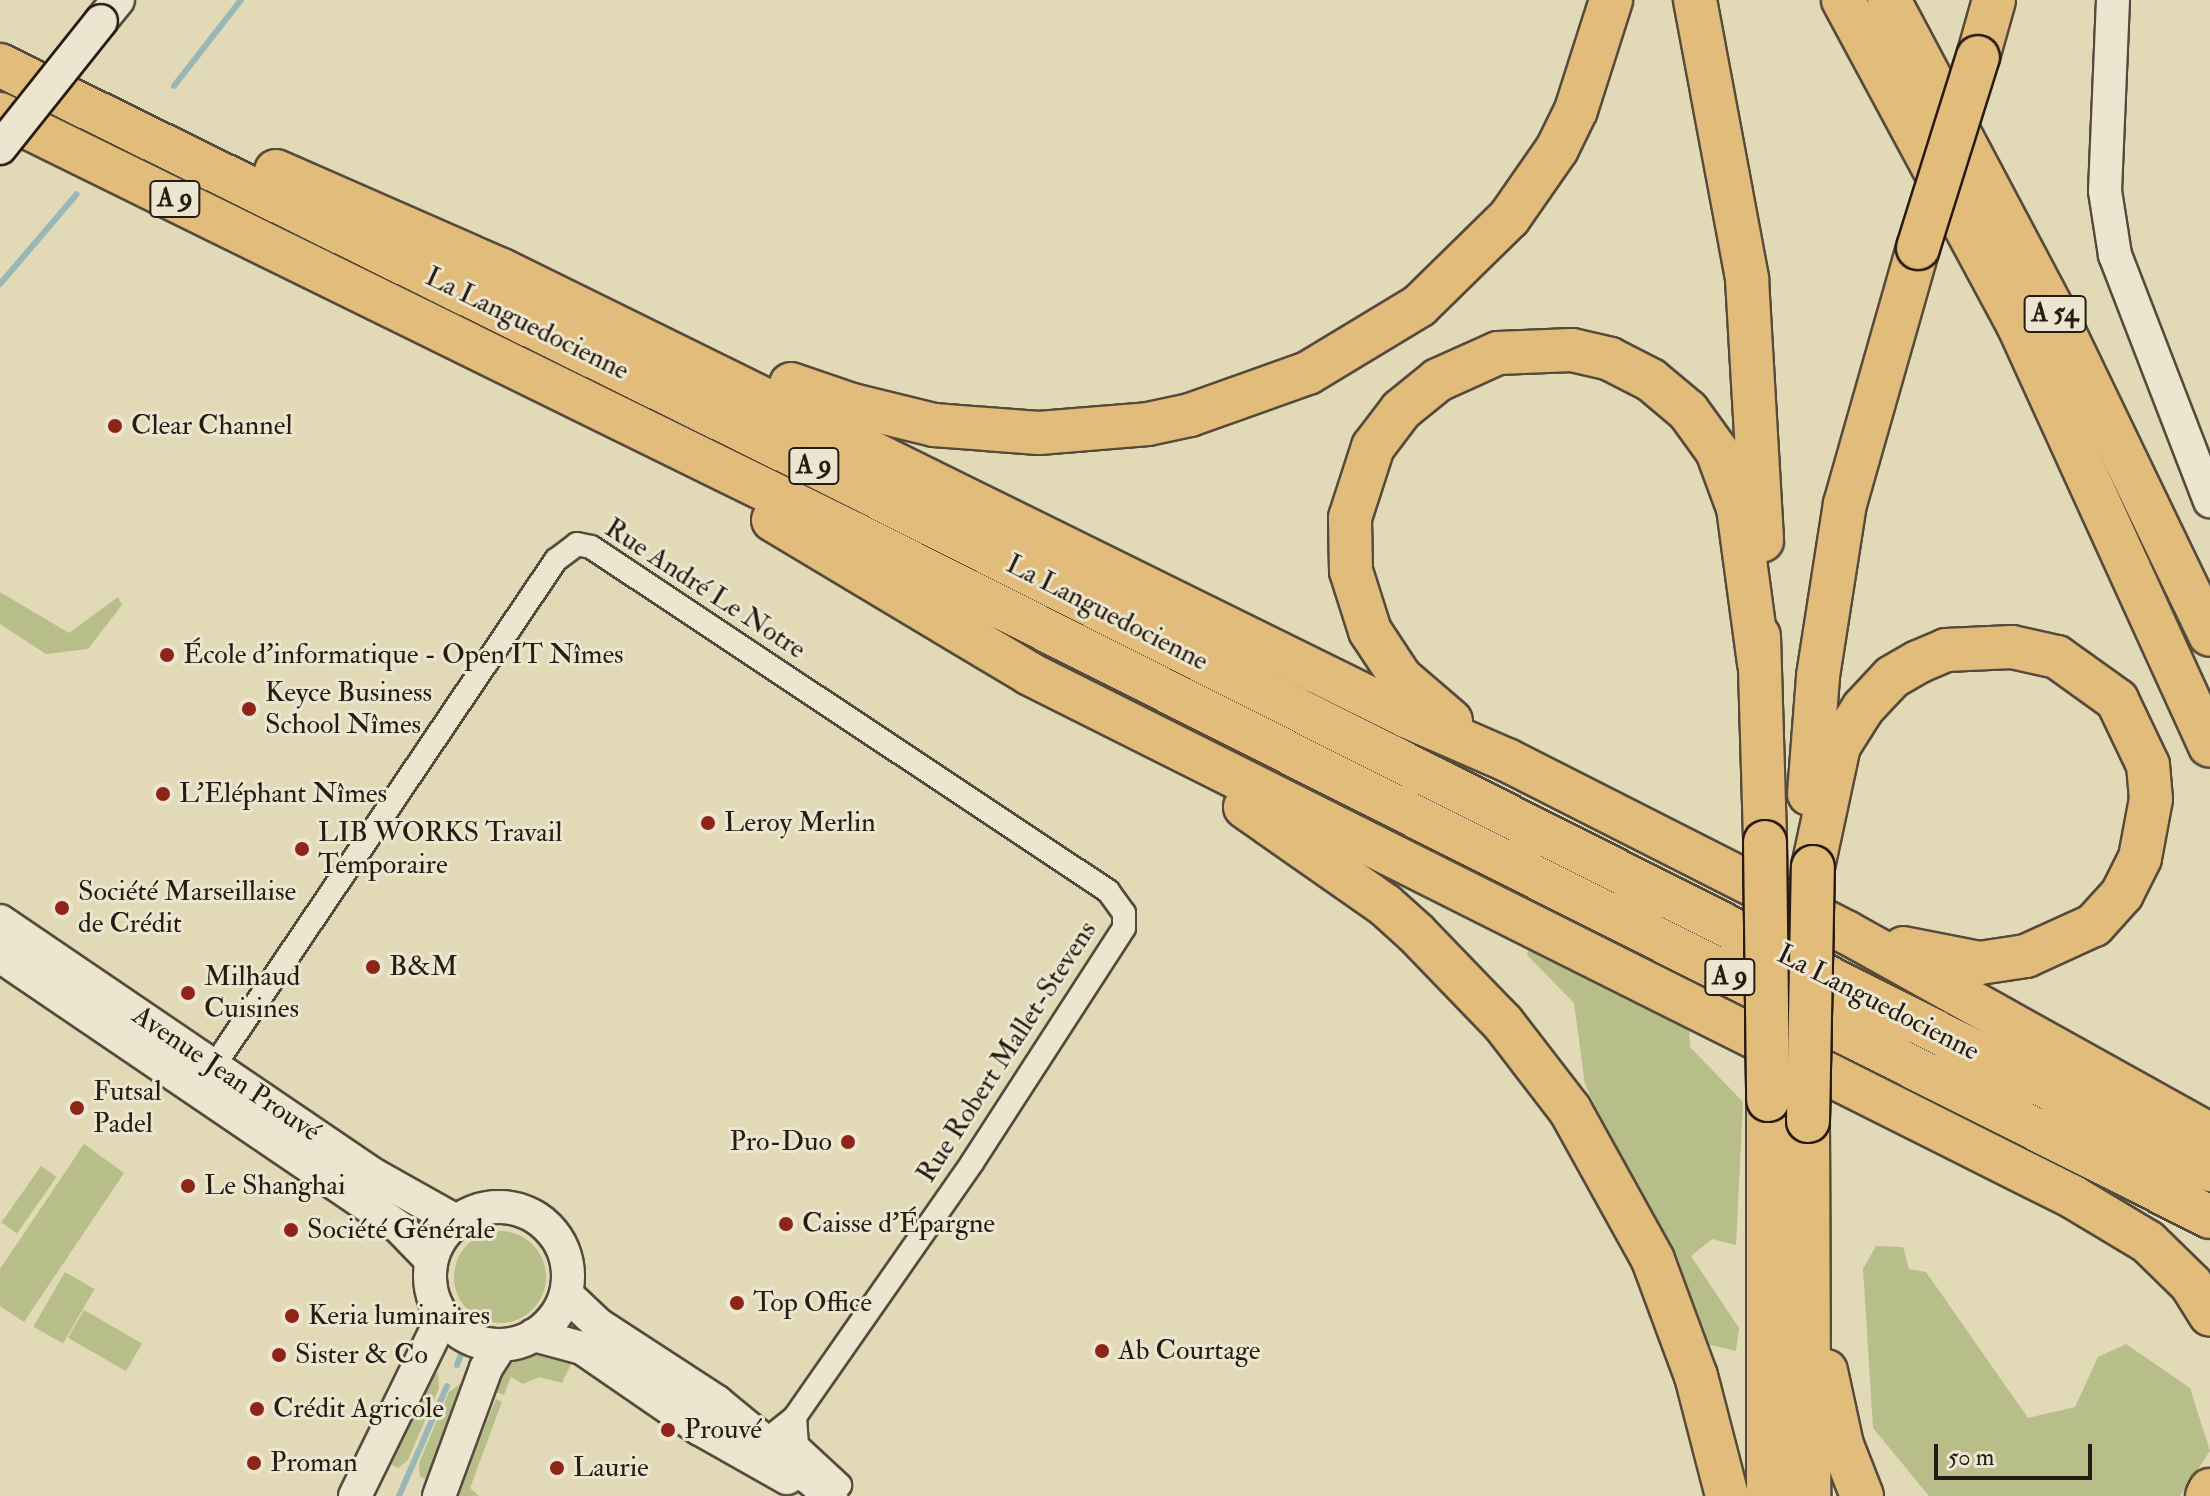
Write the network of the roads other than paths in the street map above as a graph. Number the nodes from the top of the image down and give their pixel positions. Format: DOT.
graph roads {
  1 [pos="1611,0"];
  2 [pos="1695,0"];
  3 [pos="1843,0"];
  4 [pos="1889,0"];
  5 [pos="1994,0"];
  6 [pos="2113,0"];
  7 [pos="110,10"];
  8 [pos="0,63"];
  9 [pos="0,114"];
  10 [pos="0,148"];
  11 [pos="502,270"];
  12 [pos="414,316"];
  13 [pos="2210,501"];
  14 [pos="2210,635"];
  15 [pos="1759,664"];
  16 [pos="1030,674"];
  17 [pos="2210,746"];
  18 [pos="1507,760"];
  19 [pos="1813,867"];
  20 [pos="1124,913"];
  21 [pos="0,921"];
  22 [pos="1846,932"];
  23 [pos="0,956"];
  24 [pos="206,1078"];
  25 [pos="2210,1135"];
  26 [pos="2210,1170"];
  27 [pos="2210,1217"];
  28 [pos="456,1221"];
  29 [pos="431,1260"];
  30 [pos="566,1294"];
  31 [pos="1808,1297"];
  32 [pos="2210,1315"];
  33 [pos="443,1316"];
  34 [pos="534,1335"];
  35 [pos="501,1345"];
  36 [pos="795,1417"];
  37 [pos="765,1441"];
  38 [pos="2210,1490"];
  39 [pos="355,1496"];
  40 [pos="439,1496"];
  41 [pos="818,1496"];
  42 [pos="831,1496"];
  43 [pos="846,1496"];
  44 [pos="1727,1496"];
  45 [pos="1768,1496"];
  46 [pos="1809,1496"];
  47 [pos="1862,1496"];
  48 [pos="2207,1496"];
  1 -- 11 [label="highway"];
  2 -- 15 [label="highway"];
  3 -- 17 [label="highway, A 54"];
  4 -- 14 [label="highway, A 54"];
  5 -- 19 [label="highway, bridge"];
  6 -- 13 [label="main road"];
  7 -- 10 [label="main road, bridge"];
  8 -- 11 [label="highway"];
  8 -- 26 [label="highway, La Languedocienne / A 9"];
  9 -- 12 [label="highway, La Languedocienne / A 9"];
  11 -- 18 [label="highway"];
  12 -- 16 [label="highway"];
  12 -- 27 [label="highway, La Languedocienne / A 9"];
  15 -- 18 [label="highway"];
  15 -- 45 [label="highway, bridge"];
  16 -- 32 [label="highway"];
  16 -- 44 [label="highway"];
  18 -- 22 [label="highway"];
  19 -- 22 [label="highway"];
  19 -- 31 [label="highway, bridge"];
  20 -- 24 [label="street, Rue André Le Notre"];
  20 -- 36 [label="street, Rue Robert Mallet-Stevens"];
  21 -- 24 [label="main road, Avenue Jean Prouvé"];
  22 -- 25 [label="highway"];
  23 -- 24 [label="main road, Avenue Jean Prouvé"];
  24 -- 28 [label="main road, Avenue Jean Prouvé"];
  24 -- 29 [label="main road, Avenue Jean Prouvé"];
  28 -- 29 [label="main road"];
  28 -- 30 [label="main road"];
  29 -- 33 [label="main road"];
  30 -- 34 [label="main road"];
  30 -- 37 [label="main road"];
  31 -- 46 [label="highway"];
  31 -- 47 [label="highway"];
  33 -- 35 [label="main road"];
  33 -- 39 [label="main road"];
  34 -- 35 [label="main road"];
  34 -- 41 [label="main road"];
  35 -- 40 [label="main road"];
  36 -- 37 [label="street, Rue Robert Mallet-Stevens"];
  36 -- 43 [label="street"];
  37 -- 42 [label="main road"];
  38 -- 48 [label="highway"];
}
